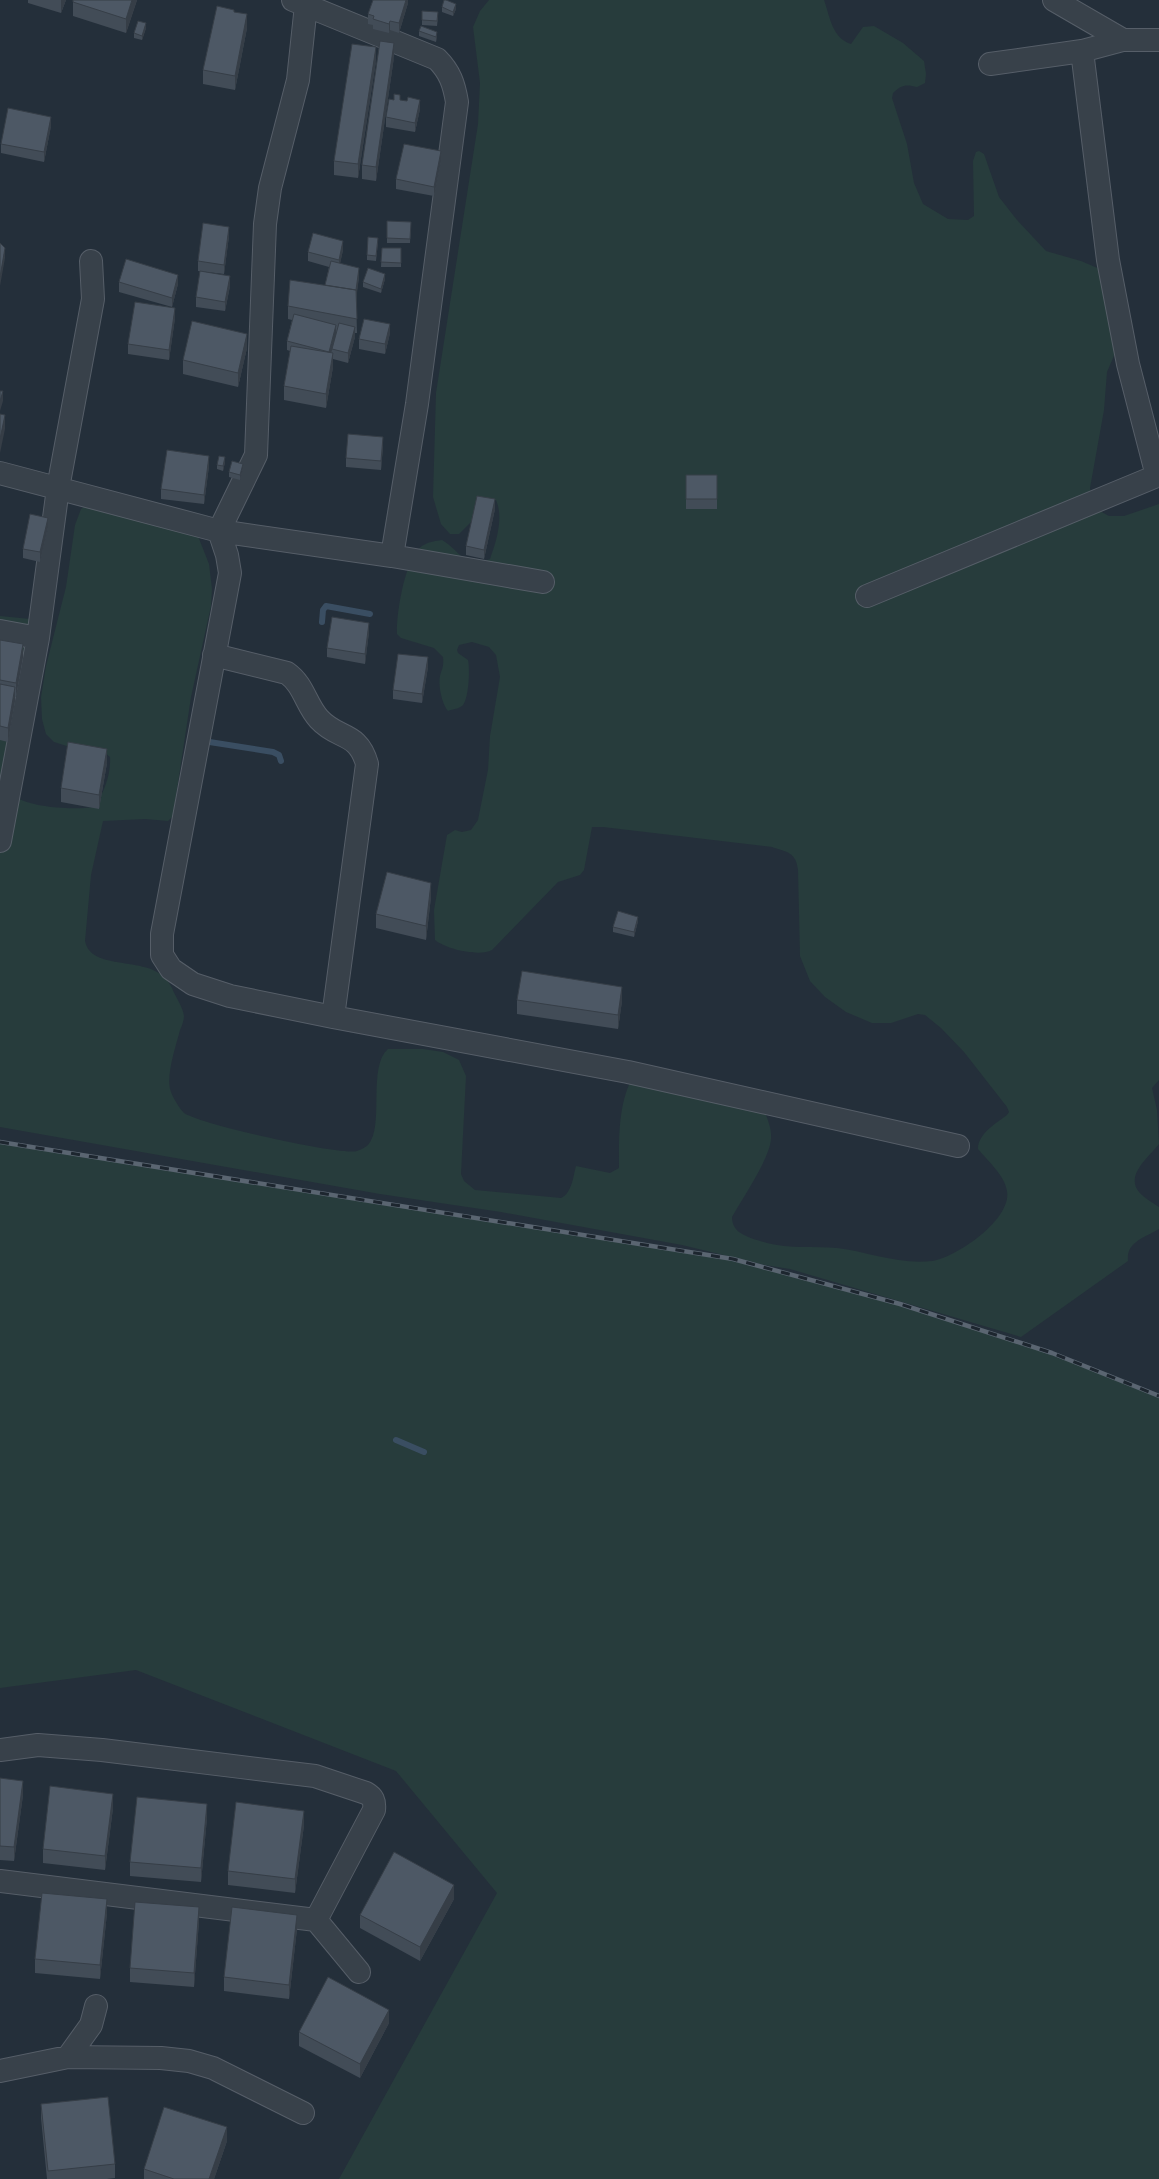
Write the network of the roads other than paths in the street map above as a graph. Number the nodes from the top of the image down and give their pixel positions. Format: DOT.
graph roads {
  1 [pos="1054,0"];
  2 [pos="300,2"];
  3 [pos="1123,40"];
  4 [pos="1159,40"];
  5 [pos="1082,51"];
  6 [pos="990,64"];
  7 [pos="91,262"];
  8 [pos="0,473"];
  9 [pos="1158,476"];
  10 [pos="58,488"];
  11 [pos="219,532"];
  12 [pos="392,556"];
  13 [pos="543,582"];
  14 [pos="867,596"];
  15 [pos="0,631"];
  16 [pos="38,638"];
  17 [pos="214,655"];
  18 [pos="6,778"];
  19 [pos="0,841"];
  20 [pos="333,1017"];
  21 [pos="958,1146"];
  22 [pos="0,1750"];
  23 [pos="0,1881"];
  24 [pos="316,1920"];
  25 [pos="359,1972"];
  26 [pos="96,2006"];
  27 [pos="68,2058"];
  28 [pos="0,2071"];
  29 [pos="303,2113"];
  1 -- 3 [label="street"];
  2 -- 11 [label="street"];
  2 -- 12 [label="street"];
  3 -- 4 [label="street"];
  3 -- 5 [label="street"];
  5 -- 6 [label="street"];
  5 -- 9 [label="street"];
  7 -- 10 [label="street"];
  8 -- 10 [label="street"];
  9 -- 14 [label="street"];
  10 -- 11 [label="street"];
  10 -- 16 [label="street"];
  11 -- 12 [label="street"];
  11 -- 17 [label="street"];
  12 -- 13 [label="street"];
  15 -- 16 [label="street"];
  16 -- 18 [label="street"];
  17 -- 20 [label="street"];
  17 -- 20 [label="street"];
  18 -- 19 [label="street"];
  20 -- 21 [label="street"];
  22 -- 24 [label="street"];
  23 -- 24 [label="street"];
  24 -- 25 [label="street"];
  26 -- 27 [label="street"];
  27 -- 28 [label="street"];
  27 -- 29 [label="street"];
}
